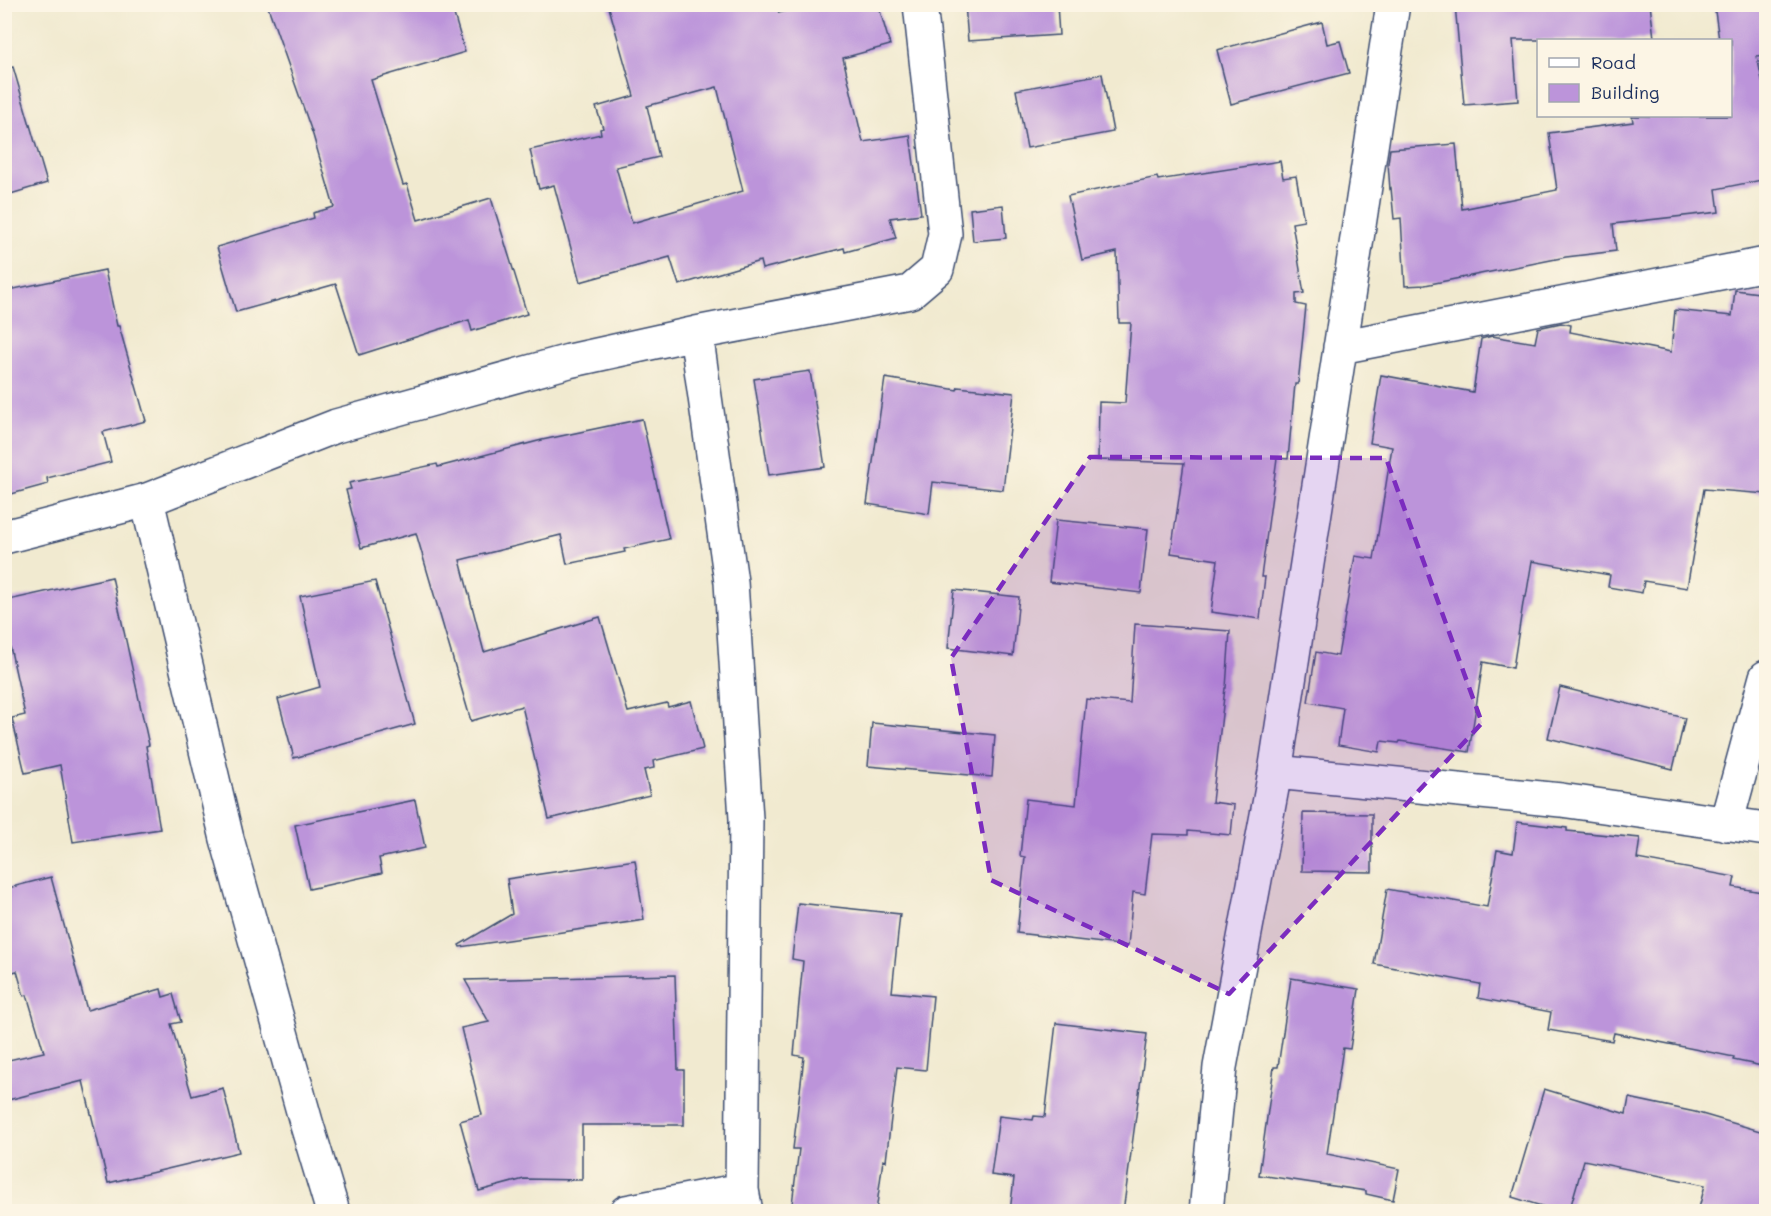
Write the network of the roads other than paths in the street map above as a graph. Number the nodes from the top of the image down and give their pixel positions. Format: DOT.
graph roads {
  1 [pos="920,4"];
  2 [pos="1393,4"];
  3 [pos="1767,264"];
  4 [pos="696,333"];
  5 [pos="1340,347"];
  6 [pos="147,500"];
  7 [pos="4,537"];
  8 [pos="1767,677"];
  9 [pos="1275,772"];
  10 [pos="1726,824"];
  11 [pos="1767,829"];
  12 [pos="744,1201"];
  13 [pos="1212,1209"];
  14 [pos="333,1212"];
  15 [pos="626,1212"];
  1 -- 4 [label="street"];
  2 -- 5 [label="street"];
  3 -- 5 [label="street"];
  4 -- 6 [label="street"];
  4 -- 12 [label="street"];
  5 -- 9 [label="street"];
  6 -- 7 [label="street"];
  6 -- 14 [label="street"];
  8 -- 10 [label="street"];
  9 -- 10 [label="street"];
  9 -- 13 [label="street"];
  10 -- 11 [label="street"];
  12 -- 15 [label="street"];
}
